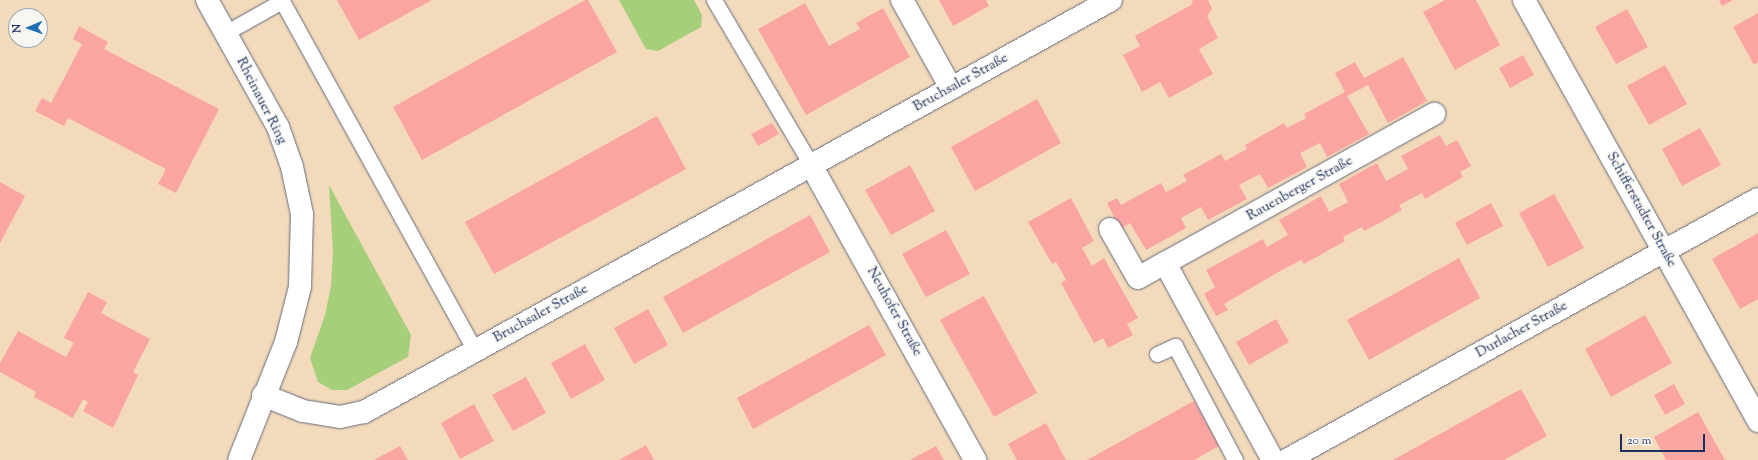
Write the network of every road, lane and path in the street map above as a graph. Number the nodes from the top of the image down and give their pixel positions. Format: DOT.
graph roads {
  1 [pos="207,0"];
  2 [pos="714,0"];
  3 [pos="902,0"];
  4 [pos="1110,0"];
  5 [pos="1524,0"];
  6 [pos="225,33"];
  7 [pos="950,88"];
  8 [pos="1434,114"];
  9 [pos="811,165"];
  10 [pos="1758,200"];
  11 [pos="1110,229"];
  12 [pos="1664,252"];
  13 [pos="1165,263"];
  14 [pos="475,350"];
  15 [pos="1157,354"];
  16 [pos="263,395"];
  17 [pos="1758,421"];
  18 [pos="239,460"];
  19 [pos="975,460"];
  20 [pos="1235,460"];
  21 [pos="1273,460"];
  22 [pos="1287,460"];
  1 -- 6 [label="street, Rheinauer Ring"];
  2 -- 9 [label="lane"];
  3 -- 7 [label="street"];
  4 -- 7 [label="street, Bruchsaler Straße"];
  5 -- 12 [label="street, Schifferstadter Straße"];
  6 -- 14 [label="lane"];
  6 -- 16 [label="street, Rheinauer Ring"];
  7 -- 9 [label="street, Bruchsaler Straße"];
  8 -- 13 [label="street, Rauenberger Straße"];
  9 -- 14 [label="street, Bruchsaler Straße"];
  9 -- 19 [label="street, Neuhofer Straße"];
  10 -- 12 [label="street, Durlacher Straße"];
  11 -- 13 [label="street, Rauenberger Straße"];
  12 -- 17 [label="street, Schifferstadter Straße"];
  12 -- 22 [label="street, Durlacher Straße"];
  13 -- 21 [label="street"];
  14 -- 16 [label="street, Bruchsaler Straße"];
  15 -- 20 [label="lane"];
  16 -- 18 [label="street, Rheinauer Ring"];
}
